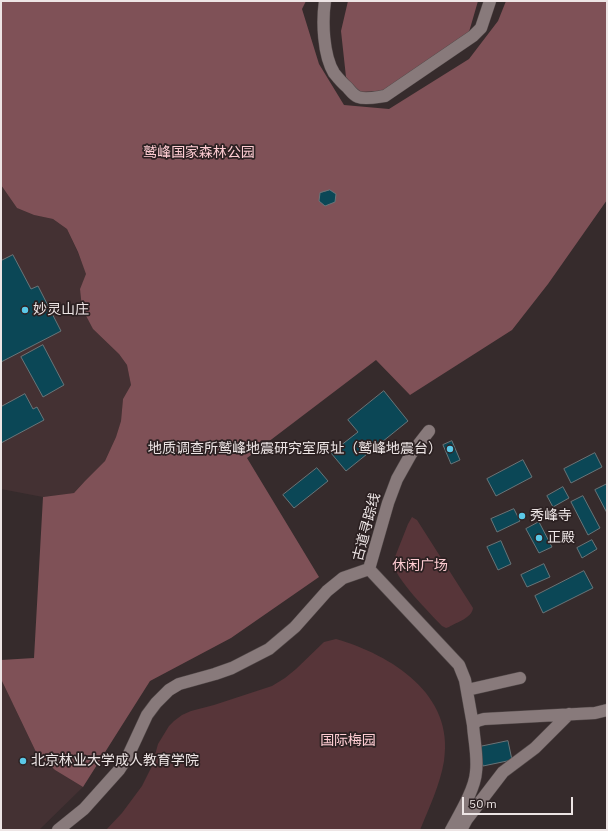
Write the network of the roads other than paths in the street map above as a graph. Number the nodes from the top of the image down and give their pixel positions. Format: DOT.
graph roads {
  1 [pos="325,1"];
  2 [pos="490,1"];
  3 [pos="429,431"];
  4 [pos="369,569"];
  5 [pos="520,678"];
  6 [pos="467,690"];
  7 [pos="607,710"];
  8 [pos="569,714"];
  9 [pos="473,725"];
  10 [pos="58,830"];
  11 [pos="451,830"];
  12 [pos="461,830"];
  1 -- 2 [label="lane"];
  3 -- 4 [label="lane, 古道寻踪线"];
  4 -- 6 [label="lane, 古道寻踪线"];
  4 -- 10 [label="lane"];
  5 -- 6 [label="lane"];
  6 -- 9 [label="lane, 古道寻踪线"];
  7 -- 8 [label="lane"];
  8 -- 9 [label="lane"];
  8 -- 12 [label="lane"];
  9 -- 11 [label="lane, 古道寻踪线"];
}
